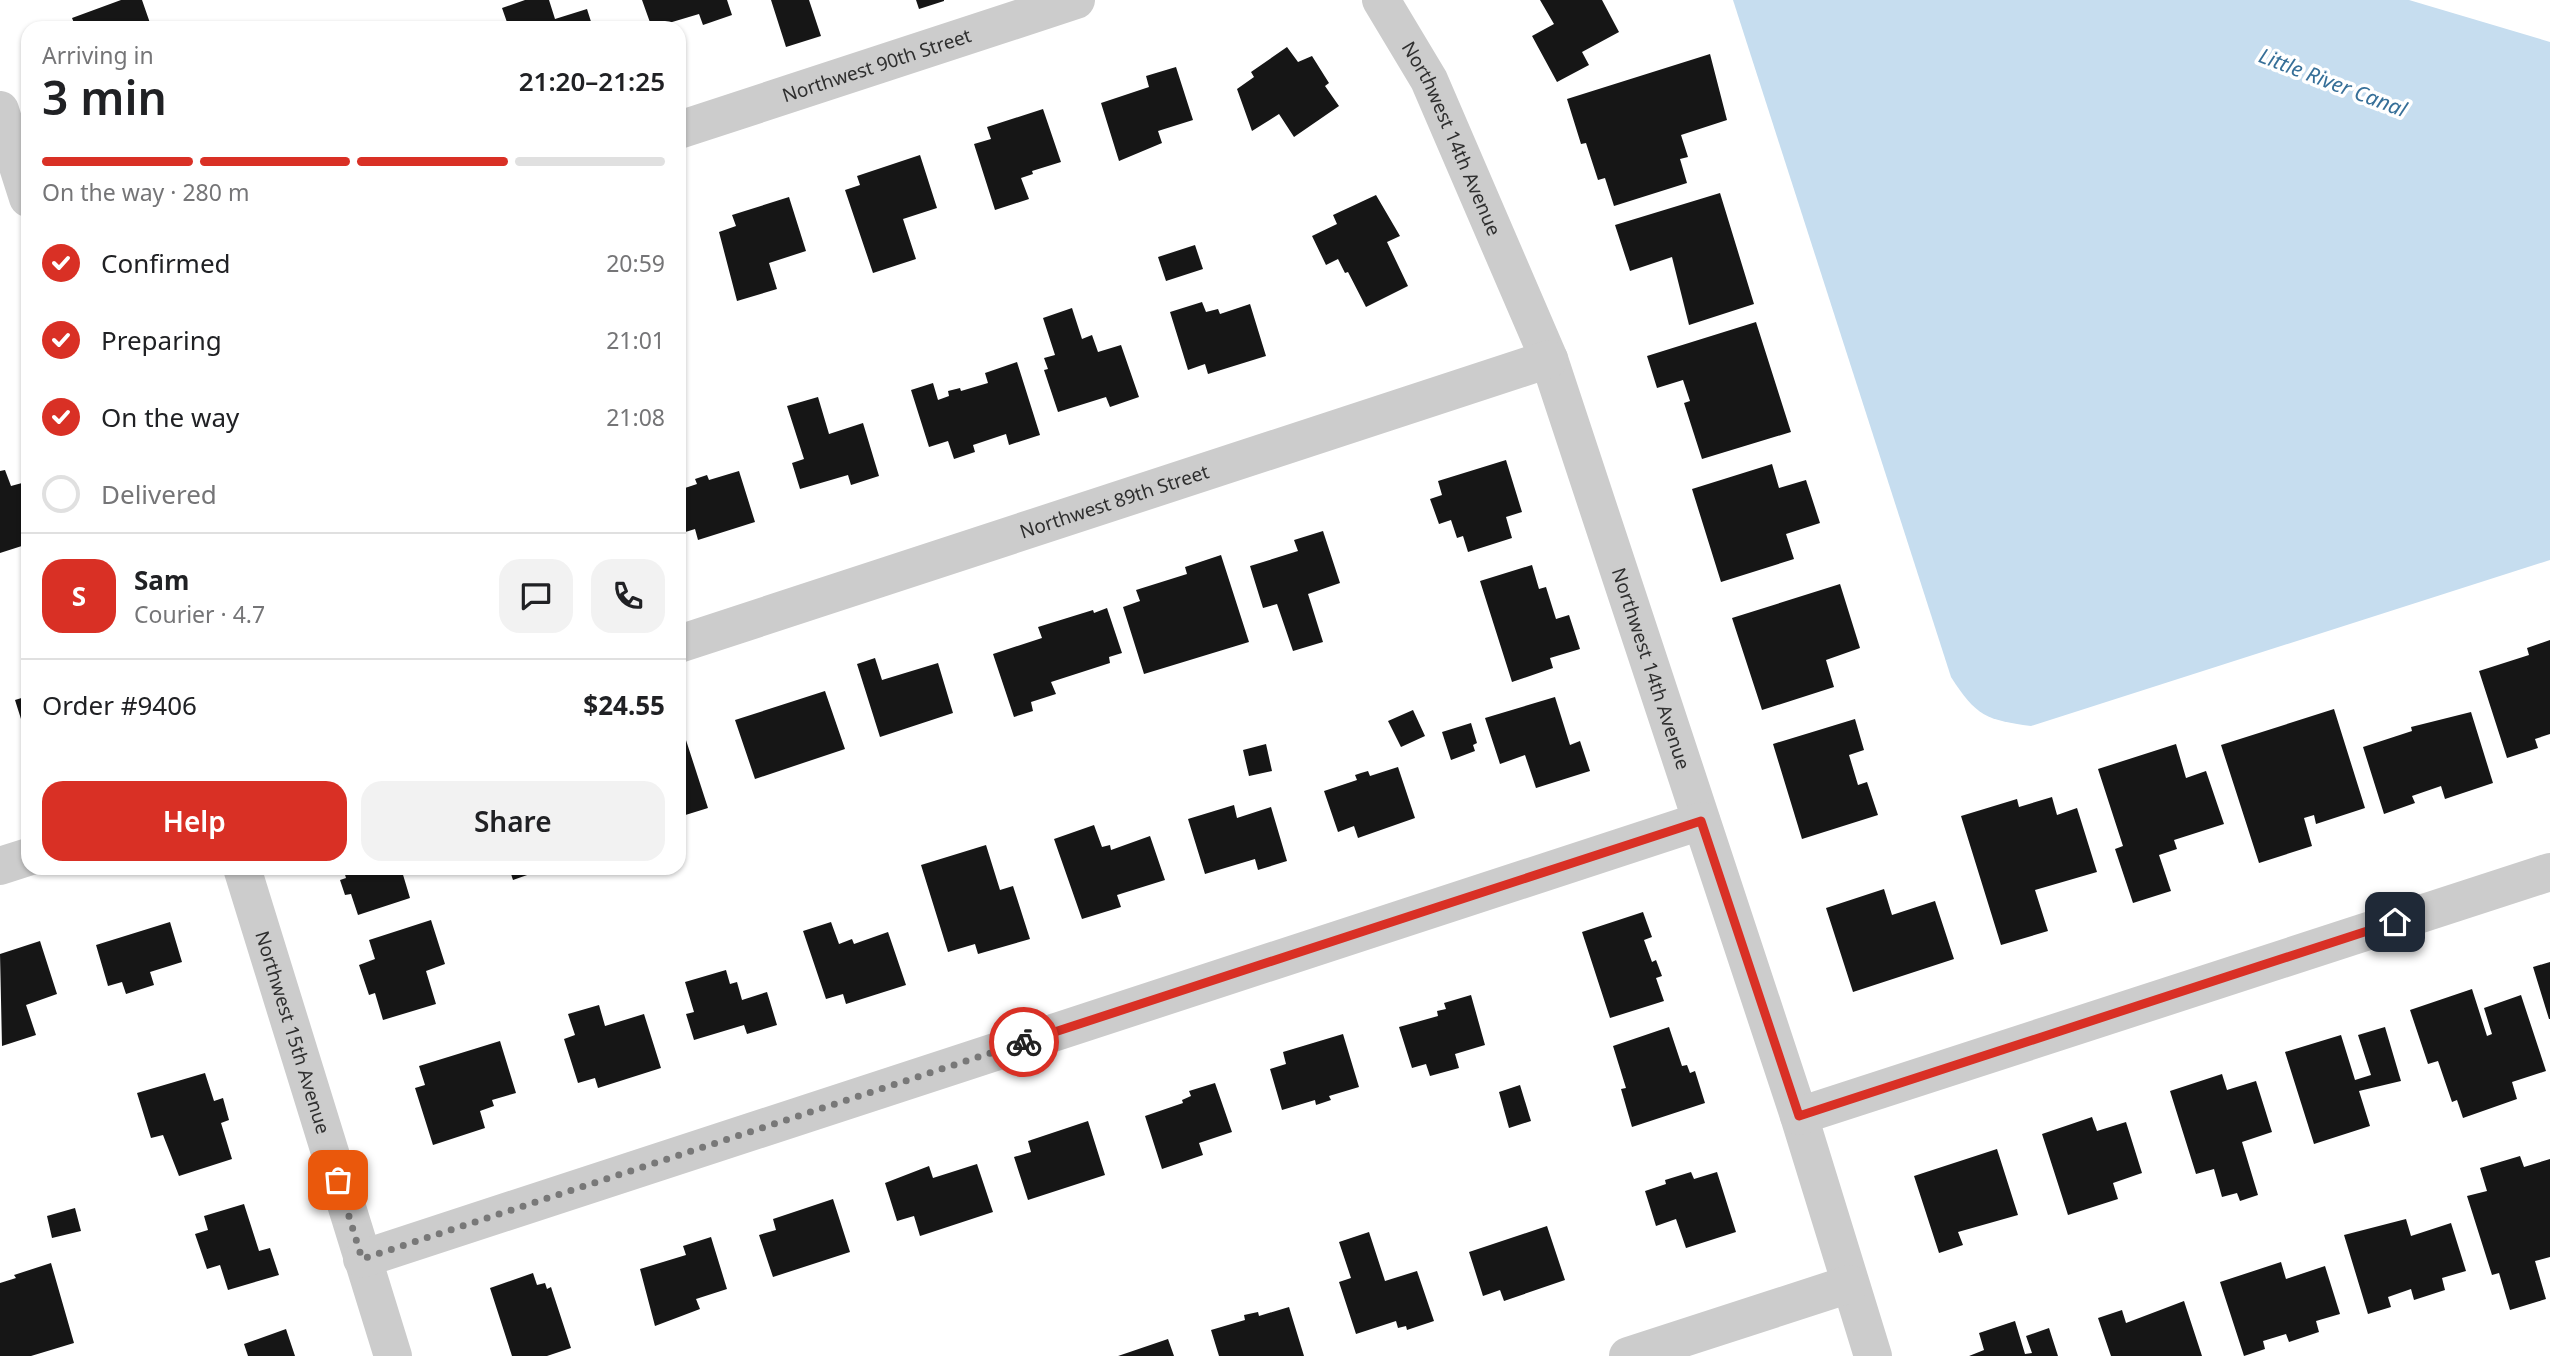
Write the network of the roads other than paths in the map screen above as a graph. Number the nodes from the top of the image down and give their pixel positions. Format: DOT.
graph roads {
  1 [pos="1076,0"];
  2 [pos="1381,0"];
  3 [pos="0,110"];
  4 [pos="686,128"];
  5 [pos="21,176"];
  6 [pos="1549,359"];
  7 [pos="686,642"];
  8 [pos="1701,821"];
  9 [pos="21,859"];
  10 [pos="0,866"];
  11 [pos="2550,872"];
  12 [pos="244,875"];
  13 [pos="1799,1116"];
  14 [pos="362,1259"];
  15 [pos="1850,1284"];
  16 [pos="393,1356"];
  17 [pos="1628,1356"];
  18 [pos="1873,1356"];
  1 -- 4 [label="street, Northwest 90th Street"];
  2 -- 6 [label="street, Northwest 14th Avenue"];
  3 -- 5 [label="street"];
  6 -- 7 [label="street, Northwest 89th Street"];
  6 -- 8 [label="street, Northwest 14th Avenue"];
  8 -- 13 [label="street, Northwest 14th Avenue"];
  8 -- 14 [label="street"];
  9 -- 10 [label="street"];
  11 -- 13 [label="street"];
  12 -- 14 [label="street, Northwest 15th Avenue"];
  13 -- 15 [label="street, Northwest 14th Avenue"];
  14 -- 16 [label="street, Northwest 15th Avenue"];
  15 -- 17 [label="street"];
  15 -- 18 [label="street, Northwest 14th Avenue"];
}
